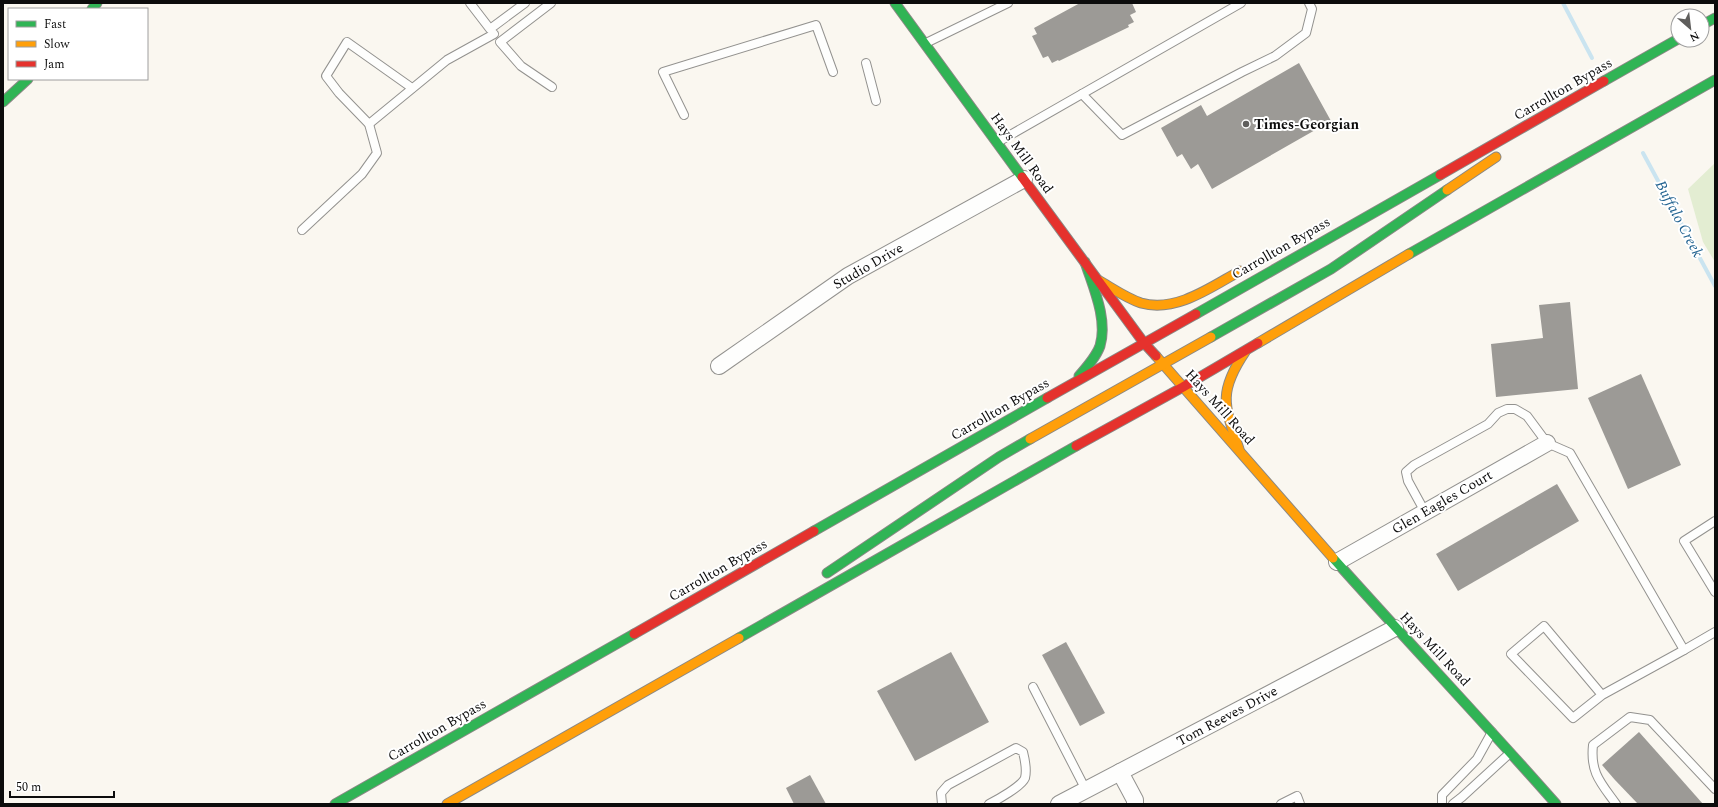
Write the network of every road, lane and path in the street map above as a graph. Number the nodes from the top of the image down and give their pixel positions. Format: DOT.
graph roads {
  1 [pos="470,3"];
  2 [pos="525,3"];
  3 [pos="551,3"];
  4 [pos="895,3"];
  5 [pos="1008,3"];
  6 [pos="1241,3"];
  7 [pos="1309,3"];
  8 [pos="492,32"];
  9 [pos="500,42"];
  10 [pos="925,44"];
  11 [pos="1670,44"];
  12 [pos="866,63"];
  13 [pos="833,72"];
  14 [pos="27,80"];
  15 [pos="1715,80"];
  16 [pos="552,87"];
  17 [pos="412,88"];
  18 [pos="1082,94"];
  19 [pos="1574,99"];
  20 [pos="876,100"];
  21 [pos="3,102"];
  22 [pos="684,115"];
  23 [pos="369,124"];
  24 [pos="1523,138"];
  25 [pos="998,142"];
  26 [pos="1504,152"];
  27 [pos="1024,179"];
  28 [pos="1364,217"];
  29 [pos="302,230"];
  30 [pos="1312,237"];
  31 [pos="1085,262"];
  32 [pos="1246,268"];
  33 [pos="1098,280"];
  34 [pos="1144,343"];
  35 [pos="1248,348"];
  36 [pos="1162,364"];
  37 [pos="719,366"];
  38 [pos="1074,383"];
  39 [pos="1183,387"];
  40 [pos="1547,443"];
  41 [pos="1239,449"];
  42 [pos="1425,512"];
  43 [pos="1715,521"];
  44 [pos="1338,562"];
  45 [pos="817,580"];
  46 [pos="805,589"];
  47 [pos="1715,592"];
  48 [pos="1395,628"];
  49 [pos="1715,632"];
  50 [pos="745,634"];
  51 [pos="1684,650"];
  52 [pos="1033,687"];
  53 [pos="1602,695"];
  54 [pos="1492,732"];
  55 [pos="1511,752"];
  56 [pos="1120,772"];
  57 [pos="1715,789"];
  58 [pos="1086,790"];
  59 [pos="993,803"];
  60 [pos="335,804"];
  61 [pos="447,804"];
  62 [pos="942,804"];
  63 [pos="1059,804"];
  64 [pos="1135,804"];
  65 [pos="1281,804"];
  66 [pos="1300,804"];
  67 [pos="1442,804"];
  68 [pos="1453,804"];
  69 [pos="1556,804"];
  70 [pos="1616,804"];
  1 -- 8 [label="lane"];
  2 -- 8 [label="lane"];
  3 -- 9 [label="lane"];
  4 -- 10 [label="main road, Hays Mill Road"];
  5 -- 10 [label="lane"];
  6 -- 18 [label="lane"];
  7 -- 18 [label="lane"];
  8 -- 9 [label="lane"];
  8 -- 17 [label="lane"];
  9 -- 16 [label="lane"];
  10 -- 25 [label="main road, Hays Mill Road"];
  11 -- 19 [label="main road, Carrollton Bypass"];
  12 -- 20 [label="lane"];
  13 -- 22 [label="lane"];
  14 -- 21 [label="main road"];
  15 -- 35 [label="main road"];
  17 -- 23 [label="lane"];
  17 -- 23 [label="lane"];
  18 -- 25 [label="lane"];
  19 -- 24 [label="main road"];
  19 -- 28 [label="main road, Carrollton Bypass"];
  23 -- 29 [label="lane"];
  25 -- 27 [label="main road, Hays Mill Road"];
  26 -- 36 [label="main road"];
  27 -- 31 [label="main road, Hays Mill Road"];
  27 -- 37 [label="street, Studio Drive"];
  28 -- 30 [label="main road"];
  28 -- 34 [label="main road, Carrollton Bypass"];
  31 -- 33 [label="main road, Hays Mill Road"];
  31 -- 38 [label="main road"];
  32 -- 33 [label="main road"];
  33 -- 34 [label="main road, Hays Mill Road"];
  34 -- 36 [label="main road, Hays Mill Road"];
  34 -- 38 [label="main road, Carrollton Bypass"];
  35 -- 39 [label="main road"];
  35 -- 41 [label="main road"];
  36 -- 39 [label="main road, Hays Mill Road"];
  36 -- 45 [label="main road"];
  38 -- 60 [label="main road, Carrollton Bypass"];
  39 -- 41 [label="main road, Hays Mill Road"];
  39 -- 50 [label="main road"];
  40 -- 42 [label="street, Glen Eagles Court"];
  40 -- 42 [label="lane"];
  40 -- 51 [label="lane"];
  41 -- 44 [label="main road, Hays Mill Road"];
  42 -- 44 [label="street, Glen Eagles Court"];
  43 -- 47 [label="lane"];
  44 -- 48 [label="main road, Hays Mill Road"];
  46 -- 50 [label="main road"];
  48 -- 54 [label="main road, Hays Mill Road"];
  48 -- 56 [label="street, Tom Reeves Drive"];
  49 -- 51 [label="lane"];
  50 -- 61 [label="main road"];
  51 -- 53 [label="lane"];
  52 -- 58 [label="lane"];
  53 -- 53 [label="lane"];
  54 -- 55 [label="main road, Hays Mill Road"];
  54 -- 67 [label="lane"];
  55 -- 68 [label="lane"];
  55 -- 69 [label="main road, Hays Mill Road"];
  56 -- 58 [label="street, Tom Reeves Drive"];
  56 -- 64 [label="street"];
  57 -- 70 [label="lane"];
  58 -- 63 [label="street, Tom Reeves Drive"];
  59 -- 62 [label="lane"];
  65 -- 66 [label="lane"];
}
